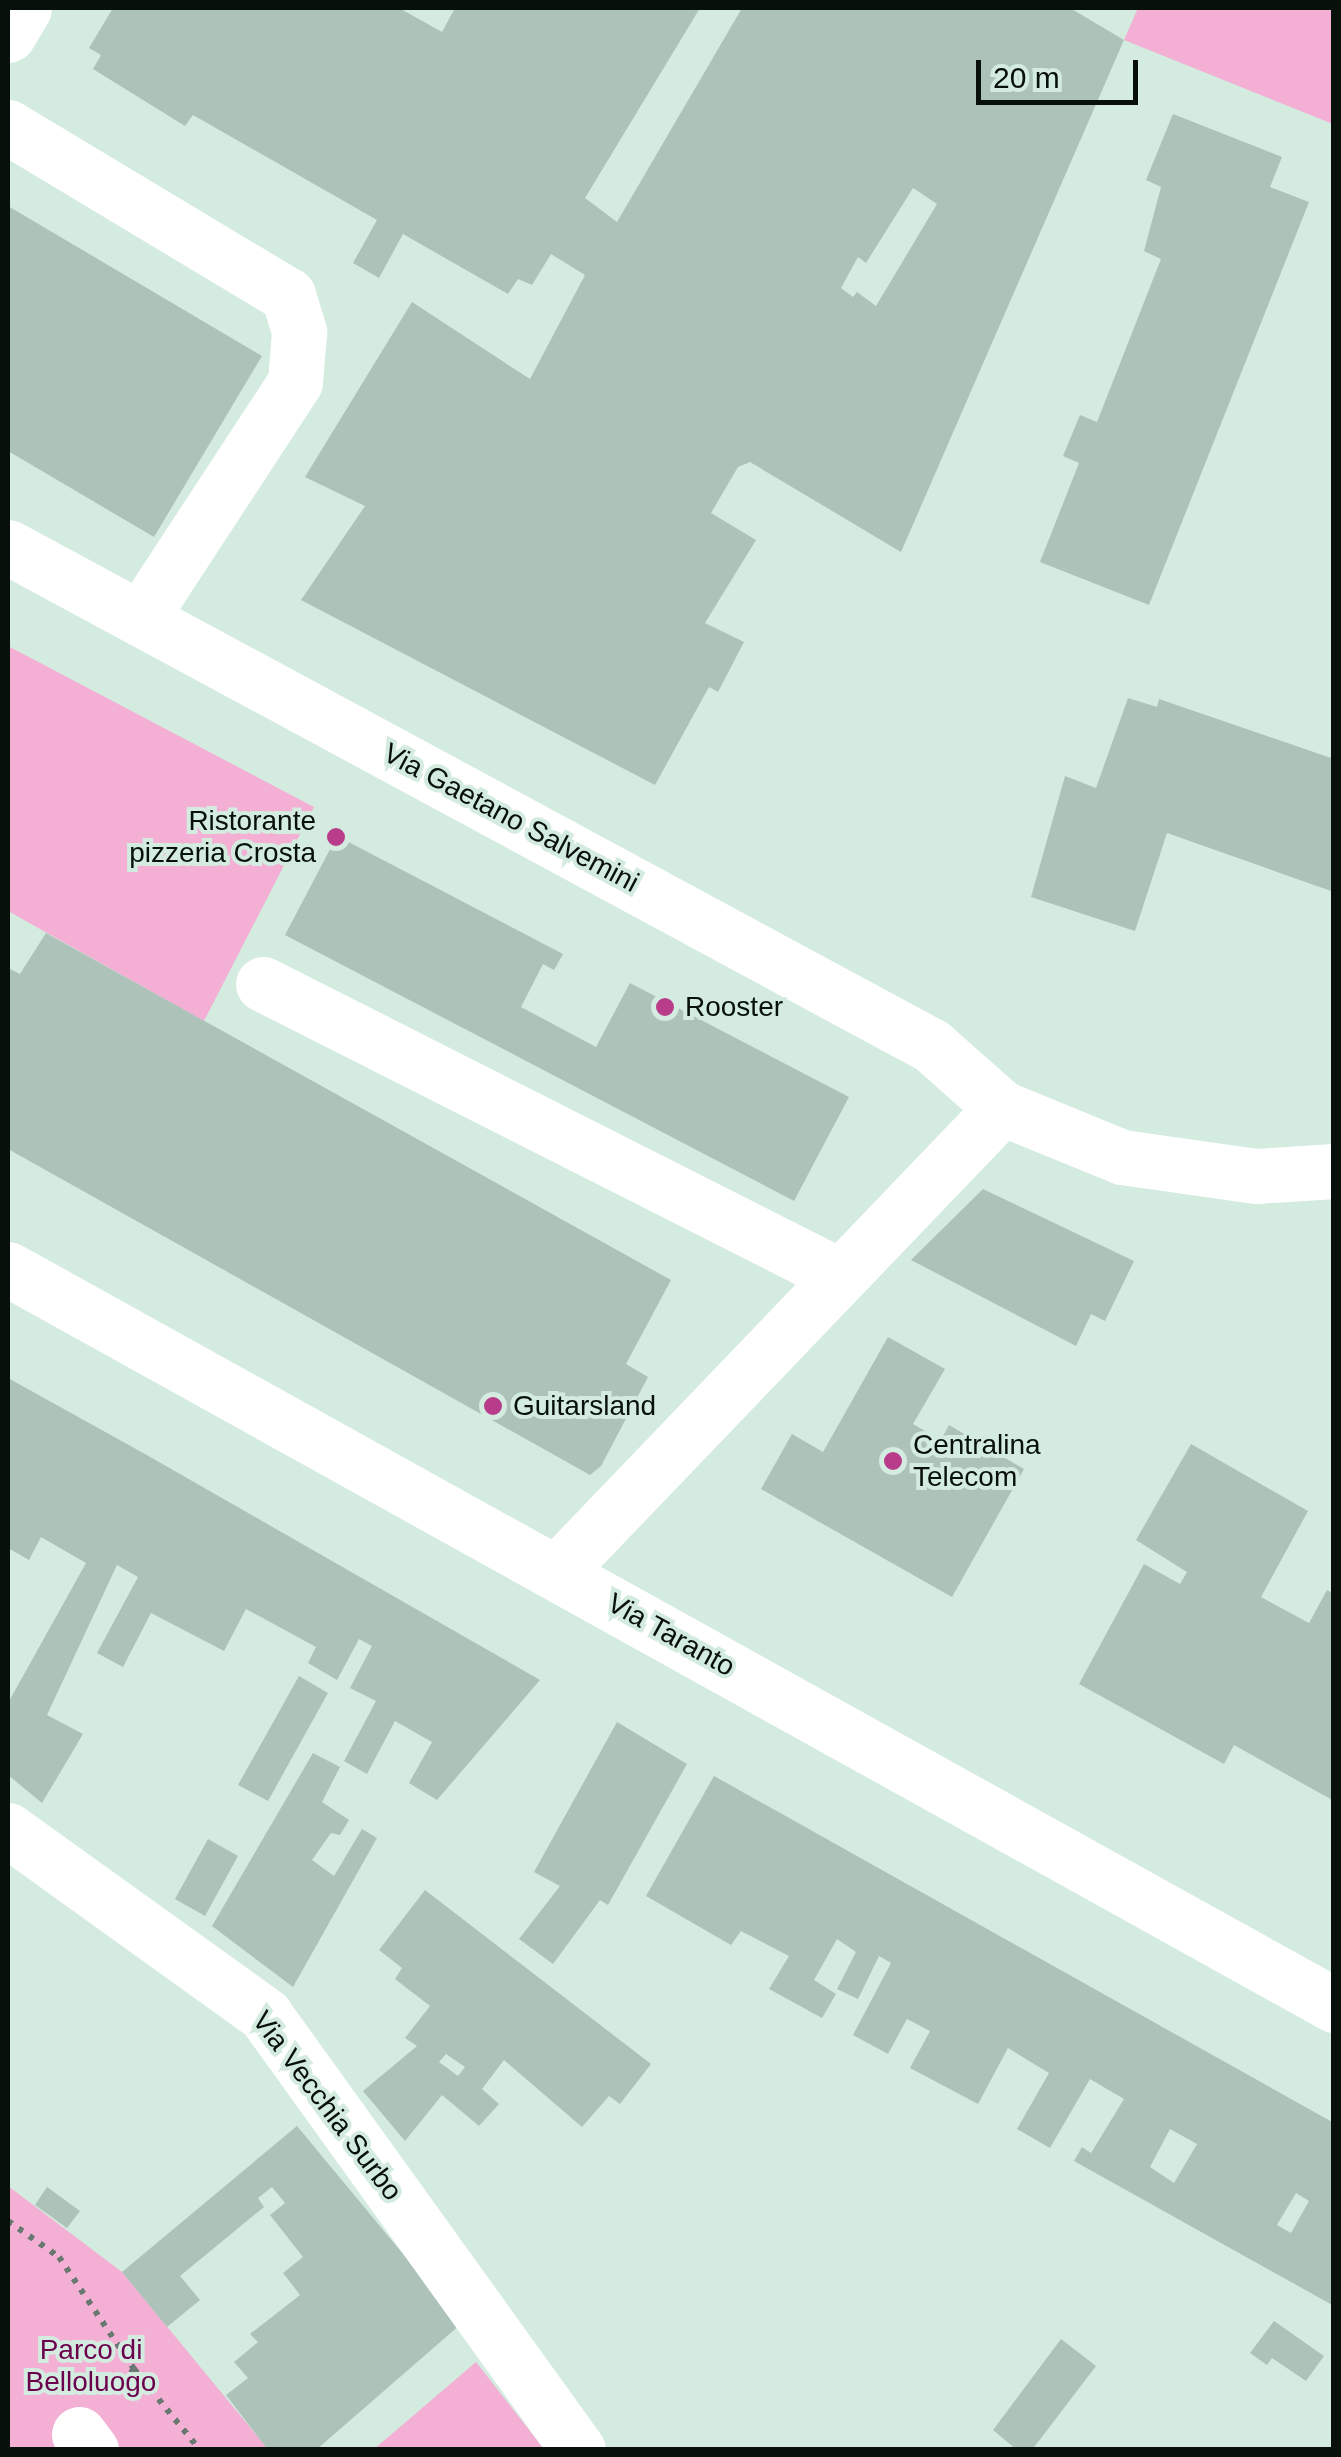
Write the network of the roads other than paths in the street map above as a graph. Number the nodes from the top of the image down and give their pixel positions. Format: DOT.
graph roads {
  1 [pos="8,127"];
  2 [pos="8,547"];
  3 [pos="142,618"];
  4 [pos="263,984"];
  5 [pos="1002,1108"];
  6 [pos="1334,1172"];
  7 [pos="8,1269"];
  8 [pos="840,1276"];
  9 [pos="557,1572"];
  10 [pos="8,1830"];
  11 [pos="1334,2005"];
  12 [pos="578,2450"];
  1 -- 3 [label="street"];
  2 -- 3 [label="street, Via Gaetano Salvemini"];
  3 -- 5 [label="street, Via Gaetano Salvemini"];
  4 -- 8 [label="street"];
  5 -- 6 [label="street, Via Gaetano Salvemini"];
  5 -- 8 [label="street"];
  7 -- 9 [label="street, Via Taranto"];
  8 -- 9 [label="street"];
  9 -- 11 [label="street, Via Taranto"];
  10 -- 12 [label="street, Via Vecchia Surbo"];
}
